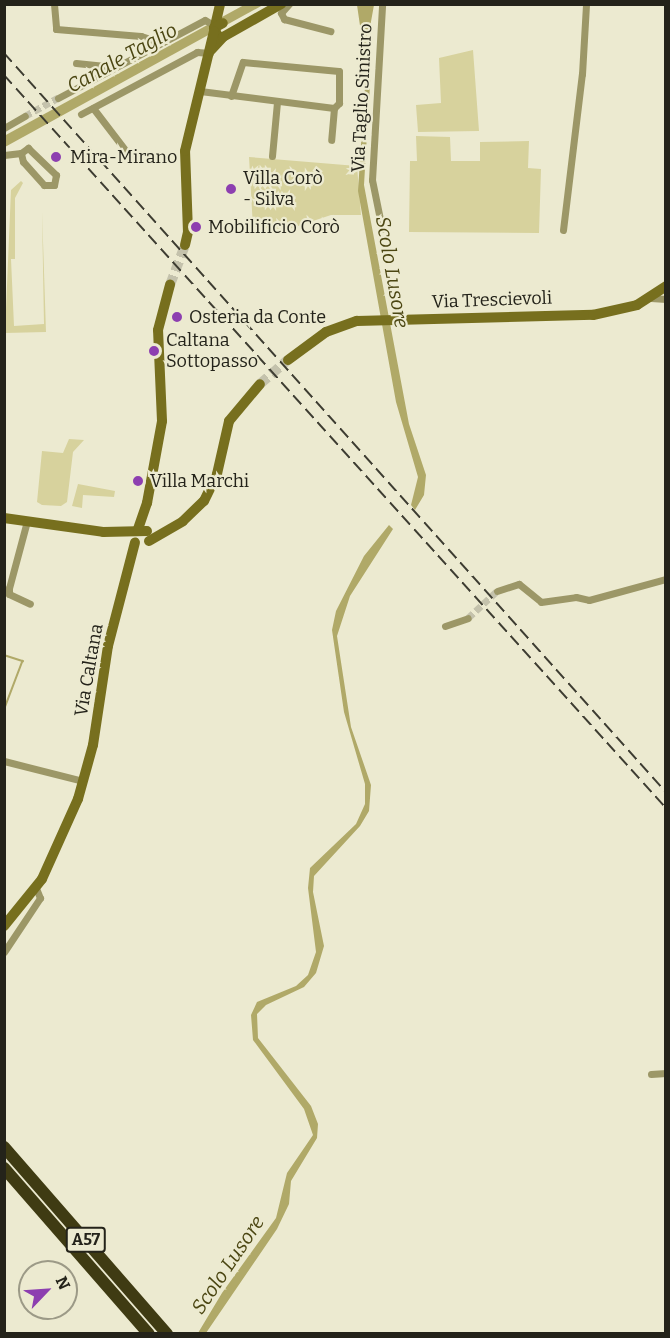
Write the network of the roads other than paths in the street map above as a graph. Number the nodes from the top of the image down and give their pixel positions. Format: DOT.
graph roads {
  1 [pos="54,4"];
  2 [pos="281,4"];
  3 [pos="289,4"];
  4 [pos="382,4"];
  5 [pos="586,4"];
  6 [pos="219,9"];
  7 [pos="222,29"];
  8 [pos="330,31"];
  9 [pos="162,43"];
  10 [pos="211,51"];
  11 [pos="125,62"];
  12 [pos="76,63"];
  13 [pos="200,91"];
  14 [pos="231,96"];
  15 [pos="58,98"];
  16 [pos="277,102"];
  17 [pos="93,108"];
  18 [pos="334,108"];
  19 [pos="81,114"];
  20 [pos="25,116"];
  21 [pos="4,128"];
  22 [pos="331,140"];
  23 [pos="21,153"];
  24 [pos="4,155"];
  25 [pos="129,155"];
  26 [pos="272,156"];
  27 [pos="382,229"];
  28 [pos="563,230"];
  29 [pos="185,245"];
  30 [pos="170,285"];
  31 [pos="666,286"];
  32 [pos="651,298"];
  33 [pos="666,299"];
  34 [pos="288,360"];
  35 [pos="260,384"];
  36 [pos="4,518"];
  37 [pos="27,521"];
  38 [pos="141,536"];
  39 [pos="666,579"];
  40 [pos="497,591"];
  41 [pos="30,604"];
  42 [pos="468,618"];
  43 [pos="445,626"];
  44 [pos="4,761"];
  45 [pos="83,782"];
  46 [pos="36,888"];
  47 [pos="4,926"];
  48 [pos="4,952"];
  49 [pos="666,1072"];
  50 [pos="651,1074"];
  51 [pos="4,1147"];
  52 [pos="4,1168"];
  53 [pos="149,1334"];
  54 [pos="167,1334"];
  1 -- 9 [label="street"];
  2 -- 7 [label="main road"];
  3 -- 8 [label="street"];
  4 -- 27 [label="street, Via Taglio Sinistro"];
  5 -- 28 [label="street"];
  6 -- 7 [label="main road"];
  7 -- 9 [label="street"];
  7 -- 10 [label="main road"];
  9 -- 11 [label="street"];
  10 -- 13 [label="main road"];
  10 -- 17 [label="street"];
  11 -- 12 [label="street"];
  11 -- 15 [label="street"];
  13 -- 14 [label="street"];
  13 -- 29 [label="main road"];
  14 -- 16 [label="street"];
  14 -- 18 [label="street"];
  16 -- 18 [label="street"];
  16 -- 26 [label="street"];
  17 -- 19 [label="street"];
  17 -- 25 [label="street"];
  18 -- 22 [label="street"];
  20 -- 21 [label="street"];
  23 -- 23 [label="street"];
  23 -- 24 [label="street"];
  30 -- 38 [label="main road, Via Caltana"];
  31 -- 32 [label="main road, Via Trescievoli"];
  32 -- 33 [label="street"];
  32 -- 34 [label="main road, Via Trescievoli"];
  35 -- 38 [label="main road"];
  36 -- 37 [label="main road"];
  37 -- 38 [label="main road"];
  37 -- 41 [label="street"];
  38 -- 45 [label="main road, Via Caltana"];
  39 -- 40 [label="street"];
  42 -- 43 [label="street"];
  44 -- 45 [label="street"];
  45 -- 46 [label="main road, Via Caltana"];
  46 -- 47 [label="main road, Via Caltana"];
  46 -- 48 [label="street, Via Caltana"];
  49 -- 50 [label="street"];
  51 -- 54 [label="highway, A57"];
  52 -- 53 [label="highway, A57"];
}
